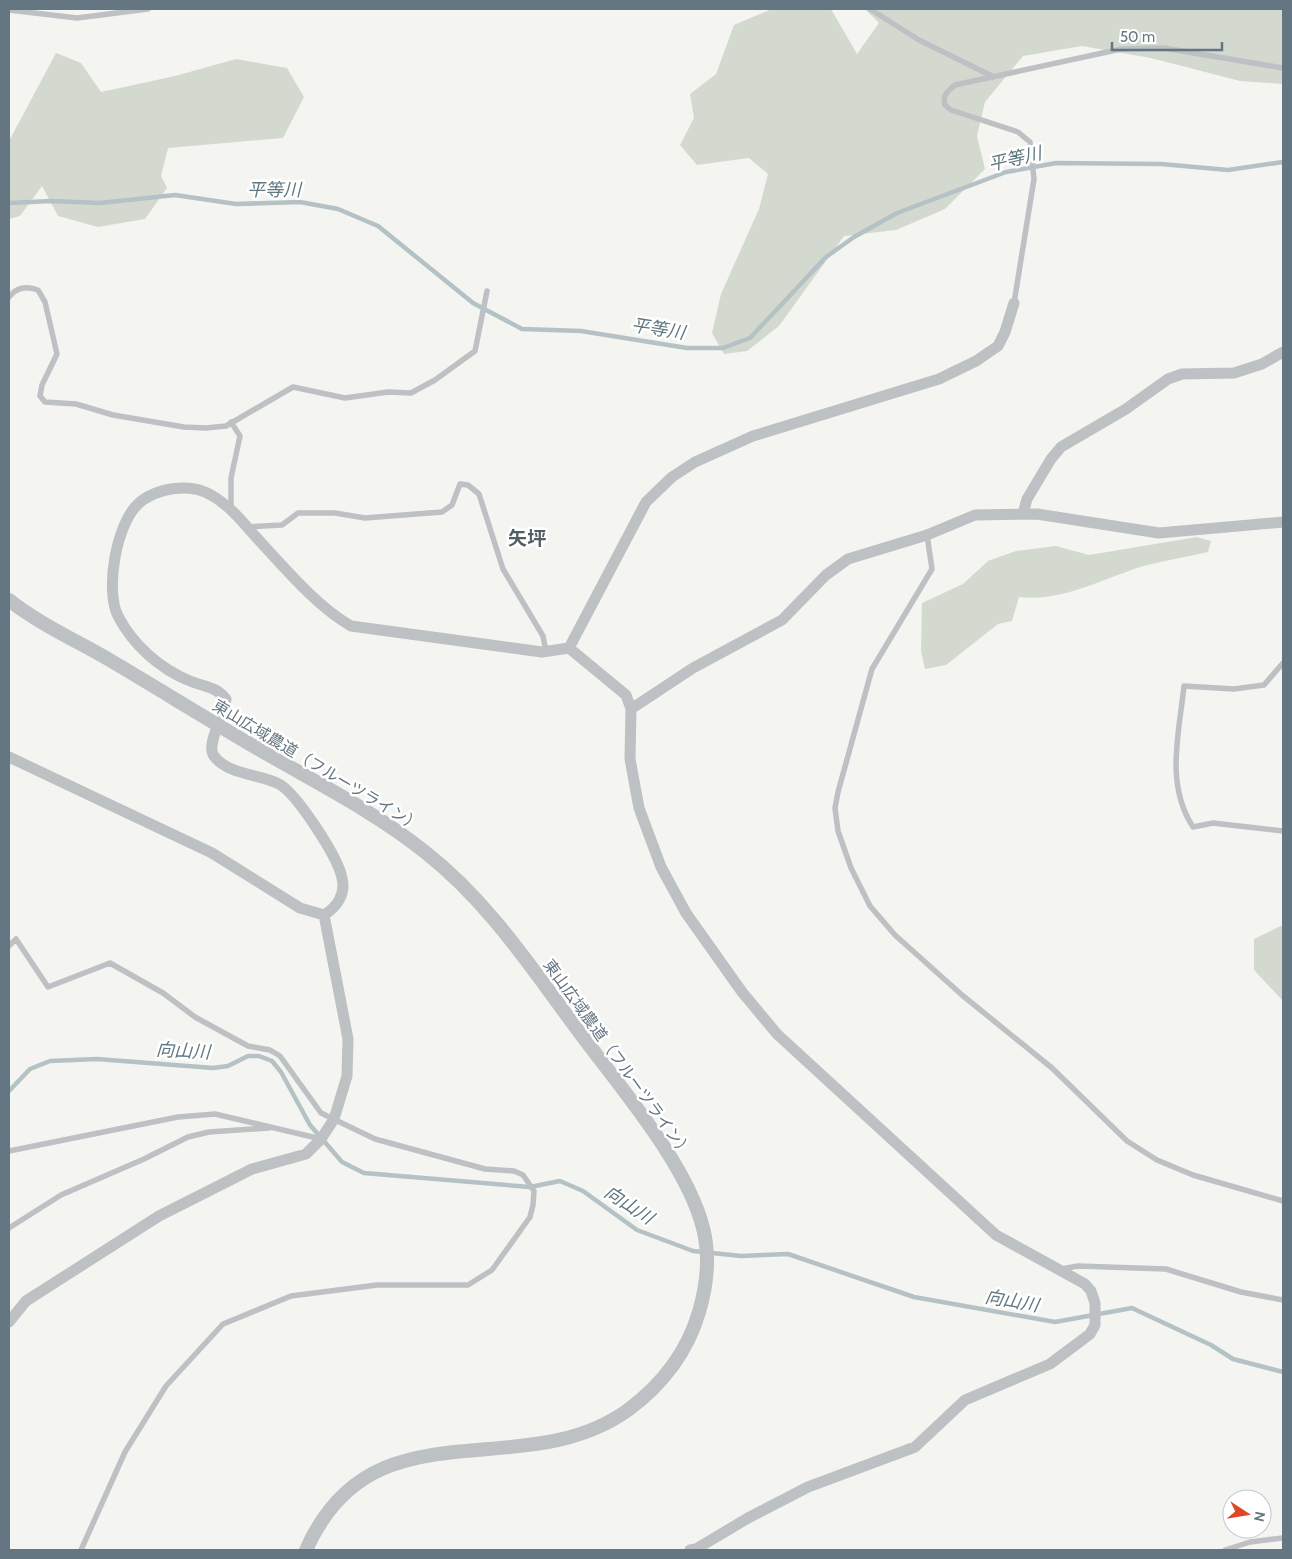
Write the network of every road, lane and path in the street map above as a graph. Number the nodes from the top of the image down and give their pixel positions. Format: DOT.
graph roads {
  1 [pos="148,9"];
  2 [pos="870,9"];
  3 [pos="9,10"];
  4 [pos="1283,68"];
  5 [pos="994,77"];
  6 [pos="487,291"];
  7 [pos="9,297"];
  8 [pos="1014,303"];
  9 [pos="1283,352"];
  10 [pos="231,422"];
  11 [pos="231,509"];
  12 [pos="1023,514"];
  13 [pos="1283,522"];
  14 [pos="247,527"];
  15 [pos="927,535"];
  16 [pos="9,600"];
  17 [pos="569,648"];
  18 [pos="546,652"];
  19 [pos="1283,663"];
  20 [pos="631,709"];
  21 [pos="218,726"];
  22 [pos="9,757"];
  23 [pos="1283,830"];
  24 [pos="324,915"];
  25 [pos="9,946"];
  26 [pos="334,1119"];
  27 [pos="276,1128"];
  28 [pos="321,1139"];
  29 [pos="9,1151"];
  30 [pos="1283,1201"];
  31 [pos="9,1228"];
  32 [pos="1061,1269"];
  33 [pos="1283,1300"];
  34 [pos="9,1322"];
  35 [pos="1283,1538"];
  36 [pos="81,1550"];
  37 [pos="306,1550"];
  38 [pos="690,1550"];
  39 [pos="1225,1550"];
  1 -- 3 [label="lane"];
  2 -- 5 [label="lane"];
  4 -- 5 [label="lane"];
  5 -- 8 [label="lane"];
  6 -- 10 [label="lane"];
  7 -- 10 [label="lane"];
  8 -- 17 [label="street"];
  9 -- 12 [label="street"];
  10 -- 11 [label="lane"];
  11 -- 14 [label="street"];
  11 -- 21 [label="street"];
  12 -- 13 [label="street"];
  12 -- 15 [label="street"];
  14 -- 18 [label="street"];
  14 -- 18 [label="lane"];
  15 -- 20 [label="street"];
  15 -- 30 [label="lane"];
  16 -- 21 [label="street, 東山広域農道（フルーツライン）"];
  17 -- 18 [label="street"];
  17 -- 20 [label="street"];
  19 -- 23 [label="lane"];
  20 -- 32 [label="street"];
  21 -- 24 [label="street"];
  21 -- 37 [label="street, 東山広域農道（フルーツライン）"];
  22 -- 24 [label="street"];
  24 -- 26 [label="street"];
  25 -- 26 [label="lane"];
  26 -- 28 [label="street"];
  26 -- 36 [label="lane"];
  27 -- 28 [label="lane"];
  27 -- 29 [label="lane"];
  27 -- 31 [label="lane"];
  28 -- 34 [label="street"];
  32 -- 33 [label="lane"];
  32 -- 38 [label="street"];
  35 -- 39 [label="lane"];
}
